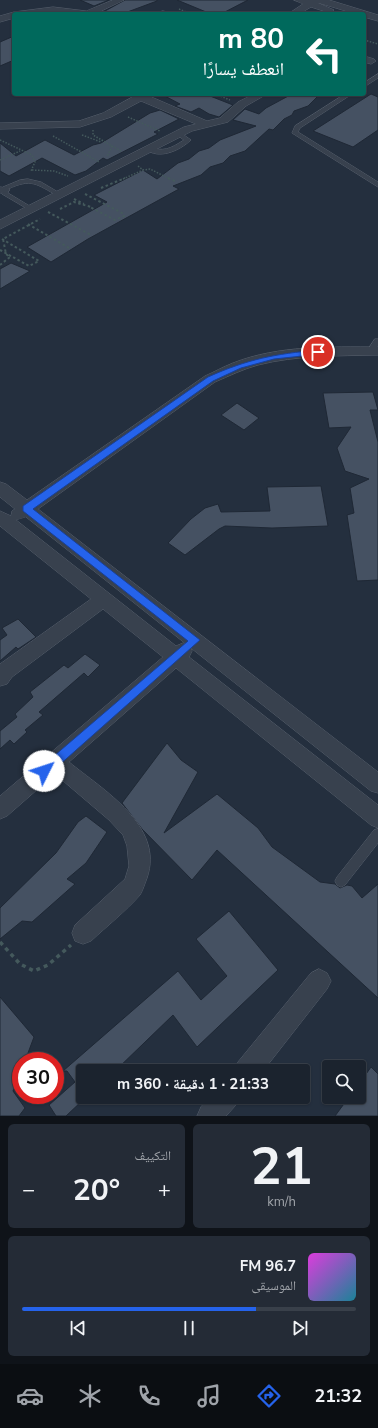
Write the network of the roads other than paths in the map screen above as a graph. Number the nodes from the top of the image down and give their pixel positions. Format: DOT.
graph roads {
  1 [pos="120,0"];
  2 [pos="298,0"];
  3 [pos="316,1"];
  4 [pos="37,12"];
  5 [pos="72,12"];
  6 [pos="94,12"];
  7 [pos="296,12"];
  8 [pos="340,12"];
  9 [pos="356,12"];
  10 [pos="366,15"];
  11 [pos="12,16"];
  12 [pos="378,18"];
  13 [pos="0,19"];
  14 [pos="366,21"];
  15 [pos="378,24"];
  16 [pos="378,76"];
  17 [pos="366,84"];
  18 [pos="141,96"];
  19 [pos="145,96"];
  20 [pos="258,96"];
  21 [pos="346,96"];
  22 [pos="207,125"];
  23 [pos="0,126"];
  24 [pos="378,185"];
  25 [pos="68,188"];
  26 [pos="2,190"];
  27 [pos="34,208"];
  28 [pos="0,226"];
  29 [pos="376,348"];
  30 [pos="0,488"];
  31 [pos="26,508"];
  32 [pos="4,520"];
  33 [pos="103,600"];
  34 [pos="195,640"];
  35 [pos="176,658"];
  36 [pos="0,678"];
  37 [pos="55,762"];
  38 [pos="378,784"];
  39 [pos="0,809"];
  40 [pos="378,818"];
  41 [pos="378,834"];
  42 [pos="341,881"];
  43 [pos="83,933"];
  44 [pos="319,981"];
  45 [pos="253,1064"];
  46 [pos="220,1104"];
  47 [pos="210,1116"];
  1 -- 6 [label="street"];
  2 -- 3 [label="street"];
  3 -- 7 [label="street"];
  3 -- 8 [label="street"];
  3 -- 9 [label="street"];
  4 -- 5 [label="street"];
  10 -- 12 [label="street"];
  11 -- 13 [label="street"];
  14 -- 15 [label="street"];
  16 -- 17 [label="lane"];
  18 -- 23 [label="street"];
  19 -- 22 [label="street"];
  20 -- 22 [label="street"];
  21 -- 24 [label="lane"];
  22 -- 25 [label="street"];
  25 -- 26 [label="lane"];
  25 -- 27 [label="street"];
  26 -- 27 [label="lane"];
  27 -- 28 [label="street"];
  29 -- 31 [label="street"];
  30 -- 31 [label="street"];
  31 -- 32 [label="street"];
  31 -- 34 [label="street"];
  32 -- 33 [label="street"];
  33 -- 35 [label="street"];
  33 -- 36 [label="street"];
  34 -- 35 [label="street"];
  34 -- 38 [label="street"];
  35 -- 37 [label="street"];
  35 -- 40 [label="street"];
  37 -- 39 [label="street"];
  37 -- 43 [label="street"];
  41 -- 42 [label="lane"];
  44 -- 45 [label="street"];
  46 -- 47 [label="street"];
}
